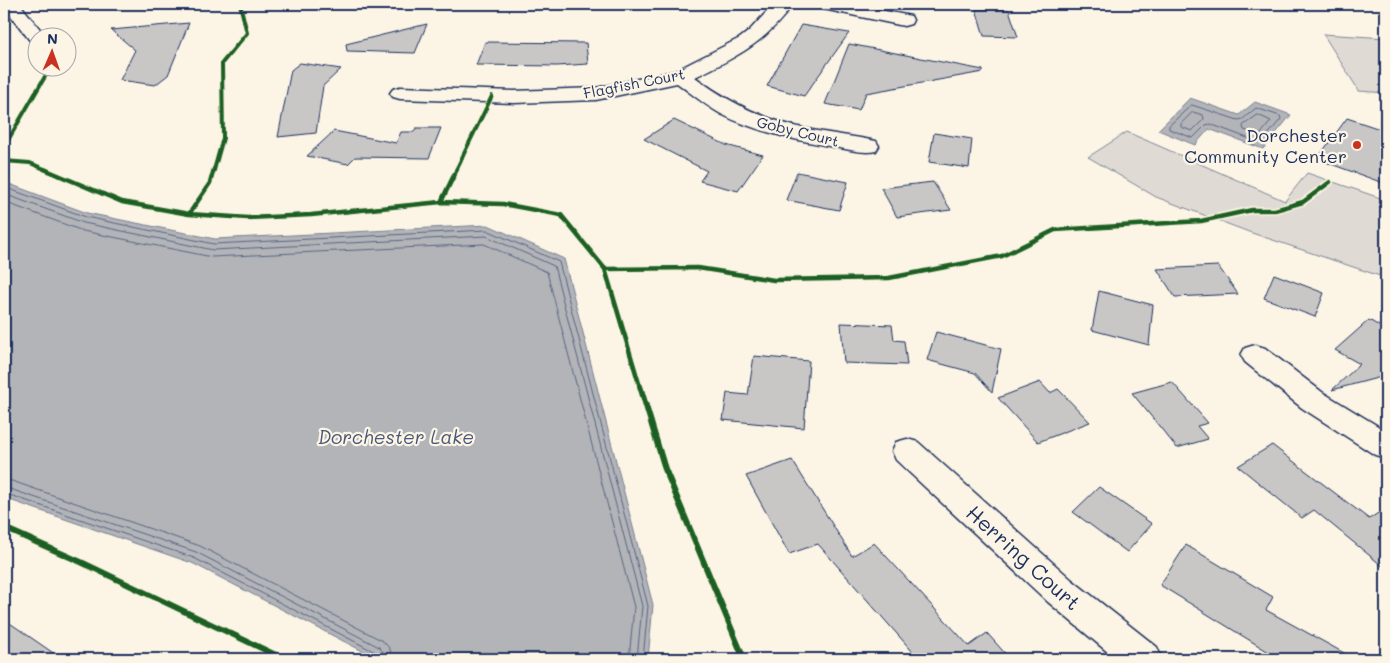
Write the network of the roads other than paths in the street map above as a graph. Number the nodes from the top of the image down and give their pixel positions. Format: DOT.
graph roads {
  1 [pos="11,4"];
  2 [pos="784,4"];
  3 [pos="823,4"];
  4 [pos="904,20"];
  5 [pos="30,28"];
  6 [pos="681,76"];
  7 [pos="400,93"];
  8 [pos="868,146"];
  9 [pos="1255,355"];
  10 [pos="1386,446"];
  11 [pos="907,451"];
  12 [pos="1144,659"];
  1 -- 5 [label="street"];
  2 -- 6 [label="street, Flagfish Court"];
  3 -- 4 [label="street"];
  6 -- 7 [label="street, Flagfish Court"];
  6 -- 8 [label="street, Goby Court"];
  9 -- 10 [label="street"];
  11 -- 12 [label="street, Herring Court"];
}
